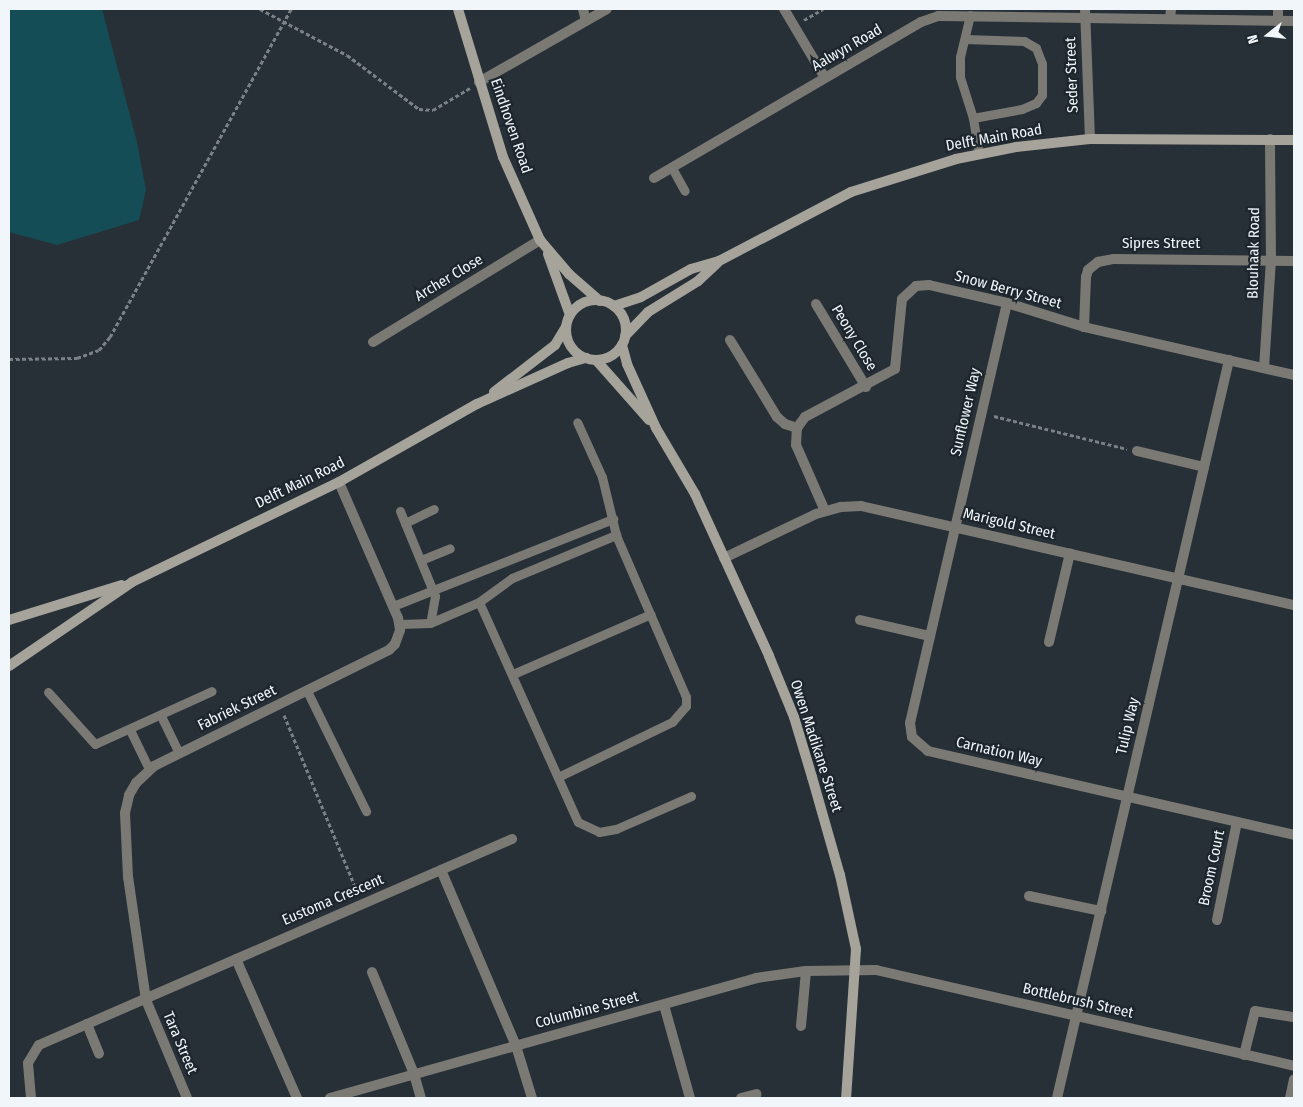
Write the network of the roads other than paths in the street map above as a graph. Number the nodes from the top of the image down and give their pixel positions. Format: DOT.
graph roads {
  1 [pos="458,9"];
  2 [pos="583,9"];
  3 [pos="607,9"];
  4 [pos="784,9"];
  5 [pos="1278,9"];
  6 [pos="957,12"];
  7 [pos="1085,13"];
  8 [pos="1170,14"];
  9 [pos="970,15"];
  10 [pos="586,21"];
  11 [pos="1278,21"];
  12 [pos="1294,22"];
  13 [pos="966,39"];
  14 [pos="825,78"];
  15 [pos="479,82"];
  16 [pos="973,118"];
  17 [pos="1090,139"];
  18 [pos="1270,140"];
  19 [pos="1294,140"];
  20 [pos="979,154"];
  21 [pos="672,168"];
  22 [pos="654,178"];
  23 [pos="685,191"];
  24 [pos="543,244"];
  25 [pos="1271,260"];
  26 [pos="720,261"];
  27 [pos="1294,261"];
  28 [pos="600,301"];
  29 [pos="1007,302"];
  30 [pos="816,304"];
  31 [pos="614,306"];
  32 [pos="568,320"];
  33 [pos="1084,327"];
  34 [pos="730,340"];
  35 [pos="624,341"];
  36 [pos="373,342"];
  37 [pos="591,359"];
  38 [pos="1229,360"];
  39 [pos="1264,368"];
  40 [pos="1294,375"];
  41 [pos="866,387"];
  42 [pos="477,404"];
  43 [pos="578,422"];
  44 [pos="656,428"];
  45 [pos="797,428"];
  46 [pos="1137,451"];
  47 [pos="1204,467"];
  48 [pos="339,482"];
  49 [pos="434,509"];
  50 [pos="400,511"];
  51 [pos="824,512"];
  52 [pos="613,518"];
  53 [pos="405,523"];
  54 [pos="955,527"];
  55 [pos="616,535"];
  56 [pos="450,548"];
  57 [pos="1070,553"];
  58 [pos="724,558"];
  59 [pos="421,560"];
  60 [pos="1178,578"];
  61 [pos="132,582"];
  62 [pos="434,592"];
  63 [pos="479,602"];
  64 [pos="1294,605"];
  65 [pos="393,606"];
  66 [pos="650,614"];
  67 [pos="9,620"];
  68 [pos="860,620"];
  69 [pos="430,623"];
  70 [pos="400,624"];
  71 [pos="930,636"];
  72 [pos="1049,642"];
  73 [pos="9,666"];
  74 [pos="513,674"];
  75 [pos="212,691"];
  76 [pos="307,691"];
  77 [pos="48,692"];
  78 [pos="161,716"];
  79 [pos="130,730"];
  80 [pos="179,753"];
  81 [pos="148,769"];
  82 [pos="558,777"];
  83 [pos="691,796"];
  84 [pos="1127,797"];
  85 [pos="366,811"];
  86 [pos="1237,822"];
  87 [pos="1294,835"];
  88 [pos="512,838"];
  89 [pos="441,870"];
  90 [pos="1030,896"];
  91 [pos="1101,911"];
  92 [pos="1217,920"];
  93 [pos="236,959"];
  94 [pos="806,970"];
  95 [pos="856,971"];
  96 [pos="372,972"];
  97 [pos="146,1000"];
  98 [pos="664,1005"];
  99 [pos="1076,1016"];
  100 [pos="1294,1017"];
  101 [pos="87,1024"];
  102 [pos="801,1026"];
  103 [pos="516,1046"];
  104 [pos="98,1054"];
  105 [pos="1244,1055"];
  106 [pos="1294,1066"];
  107 [pos="414,1074"];
  108 [pos="1294,1080"];
  109 [pos="757,1094"];
  110 [pos="31,1098"];
  111 [pos="187,1098"];
  112 [pos="297,1098"];
  113 [pos="330,1098"];
  114 [pos="421,1098"];
  115 [pos="532,1098"];
  116 [pos="690,1098"];
  117 [pos="741,1098"];
  118 [pos="846,1098"];
  119 [pos="1057,1098"];
  120 [pos="1290,1098"];
  1 -- 15 [label="street, Eindhoven Road"];
  2 -- 10 [label="street"];
  3 -- 10 [label="street"];
  4 -- 14 [label="street"];
  5 -- 11 [label="street"];
  6 -- 9 [label="street, Aalwyn Road"];
  6 -- 14 [label="street, Aalwyn Road"];
  7 -- 8 [label="street, Aalwyn Road"];
  7 -- 9 [label="street, Aalwyn Road"];
  7 -- 17 [label="street, Seder Street"];
  8 -- 11 [label="street, Aalwyn Road"];
  9 -- 13 [label="lane"];
  10 -- 15 [label="street"];
  11 -- 12 [label="street, Aalwyn Road"];
  13 -- 16 [label="lane"];
  13 -- 16 [label="lane"];
  14 -- 21 [label="street, Aalwyn Road"];
  15 -- 24 [label="street, Eindhoven Road"];
  16 -- 20 [label="lane"];
  17 -- 18 [label="street, Delft Main Road"];
  17 -- 20 [label="street, Delft Main Road"];
  18 -- 19 [label="street, Delft Main Road"];
  18 -- 25 [label="street, Blouhaak Road"];
  20 -- 26 [label="street, Delft Main Road"];
  21 -- 22 [label="street, Aalwyn Road"];
  21 -- 23 [label="lane"];
  24 -- 28 [label="street, Eindhoven Road"];
  24 -- 32 [label="street, Eindhoven Road"];
  24 -- 36 [label="street, Archer Close"];
  25 -- 27 [label="street, Sipres Street"];
  25 -- 33 [label="street, Sipres Street"];
  25 -- 39 [label="street, Blouhaak Road"];
  26 -- 31 [label="street, Delft Main Road"];
  26 -- 35 [label="street, Delft Main Road"];
  28 -- 31 [label="street"];
  28 -- 32 [label="street"];
  29 -- 33 [label="street, Snow Berry Street"];
  29 -- 41 [label="street, Snow Berry Street"];
  29 -- 54 [label="street, Sunflower Way"];
  30 -- 41 [label="street, Peony Close"];
  31 -- 35 [label="street"];
  32 -- 37 [label="street"];
  32 -- 42 [label="street, Delft Main Road"];
  33 -- 38 [label="street, Snow Berry Street"];
  34 -- 45 [label="street"];
  35 -- 37 [label="street"];
  35 -- 44 [label="street, Owen Madikane Street"];
  37 -- 42 [label="street, Delft Main Road"];
  37 -- 44 [label="street, Owen Madikane Street"];
  38 -- 39 [label="street, Snow Berry Street"];
  38 -- 47 [label="street, Tulip Way"];
  39 -- 40 [label="street, Snow Berry Street"];
  41 -- 45 [label="street, Snow Berry Street"];
  42 -- 48 [label="street, Delft Main Road"];
  43 -- 52 [label="lane"];
  44 -- 58 [label="street, Owen Madikane Street"];
  45 -- 51 [label="street"];
  46 -- 47 [label="street"];
  47 -- 60 [label="street, Tulip Way"];
  48 -- 61 [label="street, Delft Main Road"];
  48 -- 65 [label="street"];
  49 -- 53 [label="lane"];
  50 -- 53 [label="lane"];
  51 -- 54 [label="street, Marigold Street"];
  51 -- 58 [label="street, Marigold Street"];
  52 -- 55 [label="lane"];
  52 -- 62 [label="lane"];
  53 -- 59 [label="lane"];
  54 -- 57 [label="street, Marigold Street"];
  54 -- 71 [label="street, Carnation Way"];
  55 -- 63 [label="lane"];
  55 -- 66 [label="lane"];
  56 -- 59 [label="lane"];
  57 -- 60 [label="street, Marigold Street"];
  57 -- 72 [label="street"];
  58 -- 95 [label="street, Owen Madikane Street"];
  59 -- 62 [label="lane"];
  60 -- 64 [label="street, Marigold Street"];
  60 -- 84 [label="street, Tulip Way"];
  61 -- 67 [label="street, Delft Main Road"];
  61 -- 73 [label="street, Delft Main Road"];
  62 -- 65 [label="lane"];
  62 -- 69 [label="lane"];
  63 -- 69 [label="lane"];
  63 -- 74 [label="lane"];
  65 -- 70 [label="street"];
  66 -- 74 [label="lane"];
  66 -- 82 [label="lane"];
  68 -- 71 [label="street"];
  69 -- 70 [label="lane"];
  70 -- 76 [label="street, Fabriek Street"];
  71 -- 84 [label="street, Carnation Way"];
  74 -- 82 [label="lane"];
  75 -- 78 [label="lane"];
  76 -- 80 [label="street, Fabriek Street"];
  76 -- 85 [label="lane"];
  77 -- 79 [label="lane"];
  78 -- 79 [label="lane"];
  78 -- 80 [label="lane"];
  79 -- 81 [label="lane"];
  80 -- 81 [label="street, Fabriek Street"];
  81 -- 97 [label="street, Fabriek Street"];
  82 -- 83 [label="lane"];
  84 -- 86 [label="street, Carnation Way"];
  84 -- 91 [label="street, Tulip Way"];
  86 -- 87 [label="street, Carnation Way"];
  86 -- 92 [label="street, Broom Court"];
  88 -- 89 [label="street, Eustoma Crescent"];
  89 -- 93 [label="street, Eustoma Crescent"];
  89 -- 103 [label="street"];
  90 -- 91 [label="street"];
  91 -- 99 [label="street, Tulip Way"];
  93 -- 97 [label="street, Eustoma Crescent"];
  93 -- 112 [label="street"];
  94 -- 95 [label="street, Columbine Street"];
  94 -- 98 [label="street, Columbine Street"];
  94 -- 102 [label="street"];
  95 -- 99 [label="street, Bottlebrush Street"];
  95 -- 118 [label="street, Owen Madikane Street"];
  96 -- 107 [label="street"];
  97 -- 101 [label="street, Eustoma Crescent"];
  97 -- 111 [label="street, Tara Street"];
  98 -- 103 [label="street, Columbine Street"];
  98 -- 116 [label="street"];
  99 -- 105 [label="street, Bottlebrush Street"];
  99 -- 119 [label="street, Tulip Way"];
  100 -- 105 [label="street"];
  101 -- 104 [label="street"];
  101 -- 110 [label="street, Eustoma Crescent"];
  103 -- 107 [label="street, Columbine Street"];
  103 -- 115 [label="street"];
  105 -- 106 [label="street, Bottlebrush Street"];
  107 -- 113 [label="street, Columbine Street"];
  107 -- 114 [label="street"];
  108 -- 120 [label="street"];
  109 -- 117 [label="street"];
}
